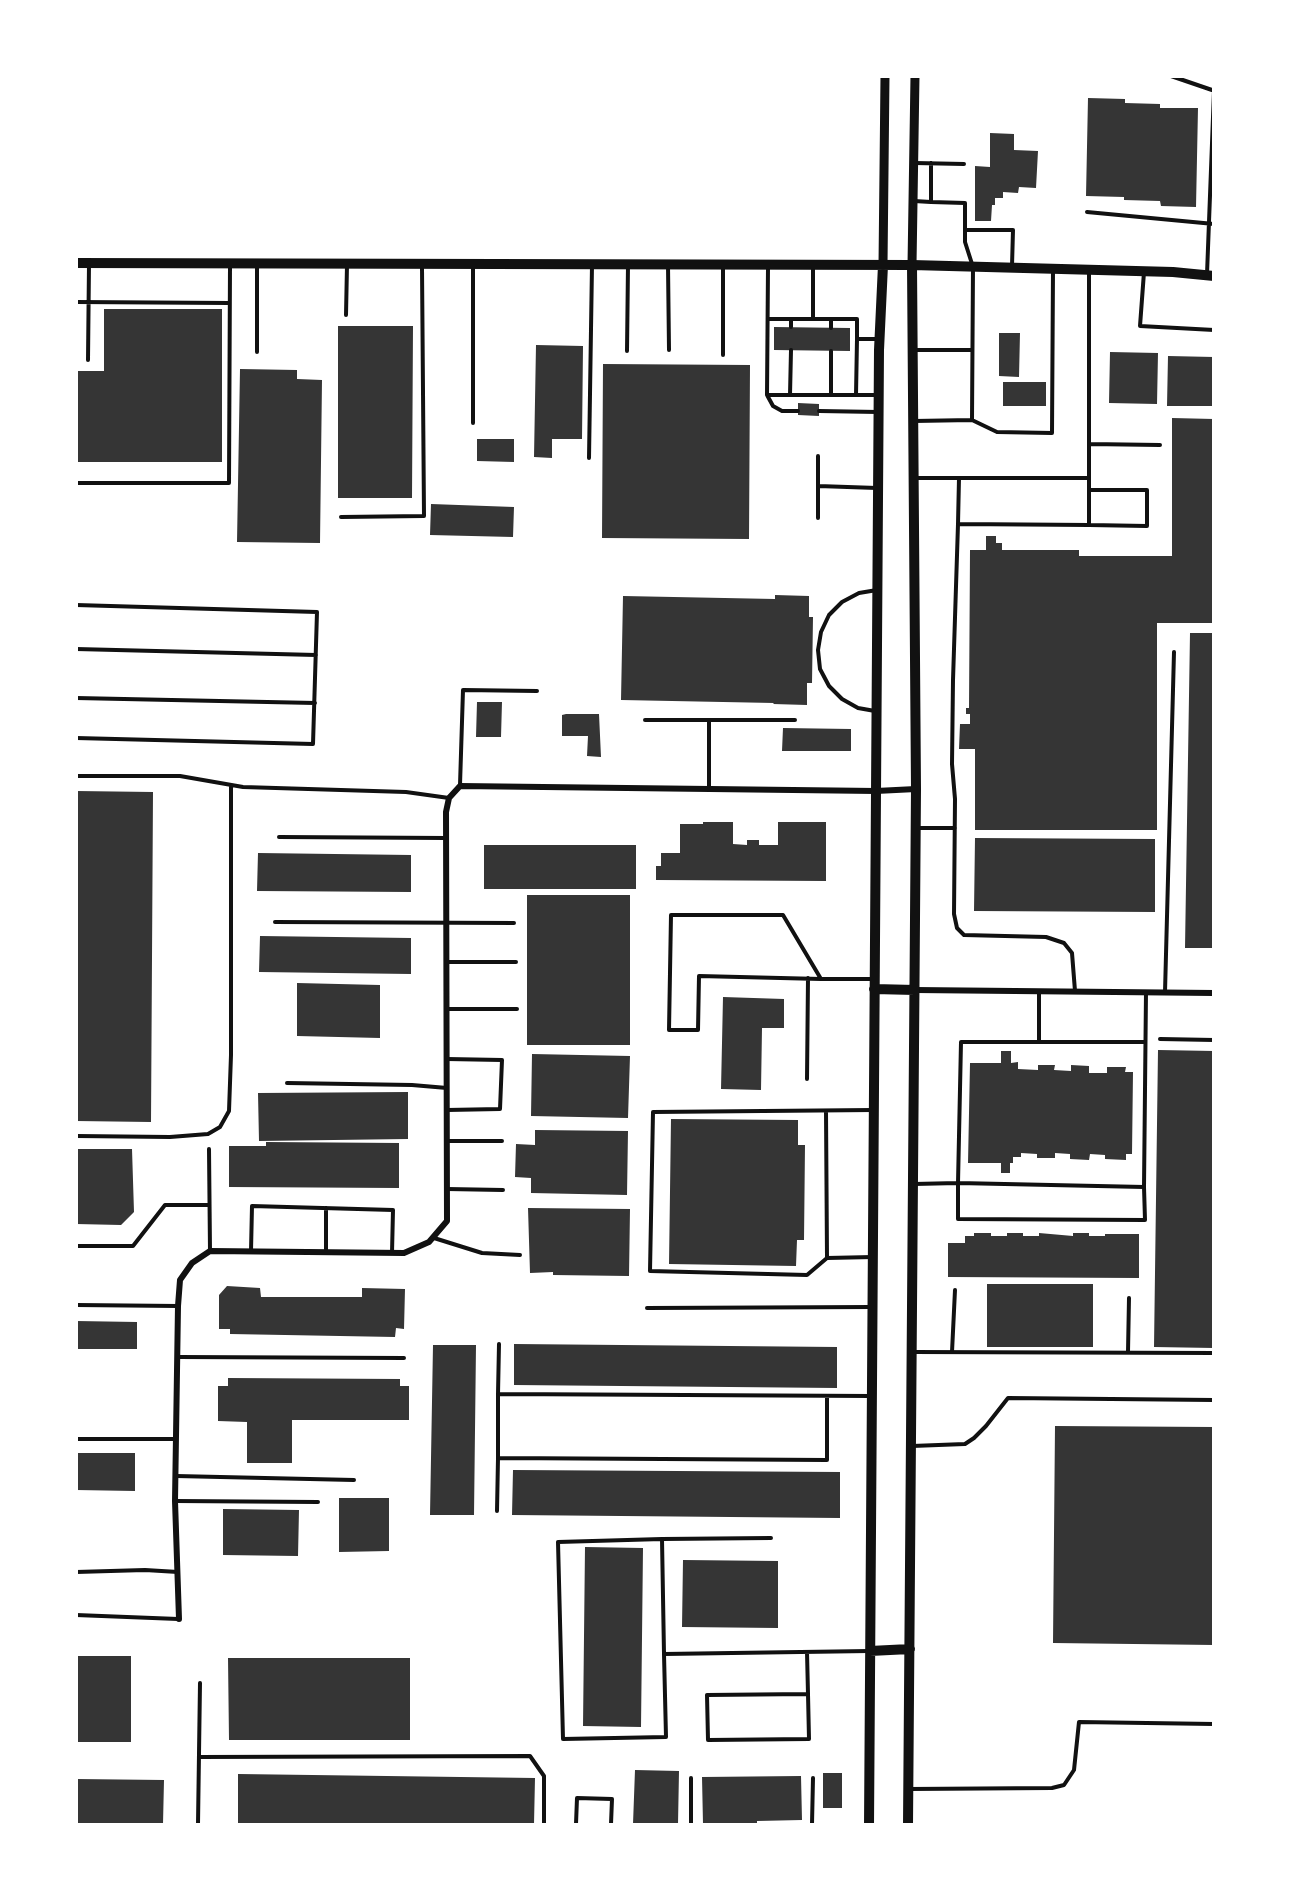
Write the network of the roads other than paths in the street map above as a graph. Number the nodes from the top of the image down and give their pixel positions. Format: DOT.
graph roads {
  1 [pos="885,76"];
  2 [pos="915,76"];
  3 [pos="1171,76"];
  4 [pos="1213,90"];
  5 [pos="914,163"];
  6 [pos="931,163"];
  7 [pos="964,164"];
  8 [pos="914,201"];
  9 [pos="931,202"];
  10 [pos="1087,212"];
  11 [pos="1211,224"];
  12 [pos="965,230"];
  13 [pos="76,263"];
  14 [pos="89,263"];
  15 [pos="422,263"];
  16 [pos="473,263"];
  17 [pos="230,264"];
  18 [pos="257,264"];
  19 [pos="347,264"];
  20 [pos="592,264"];
  21 [pos="628,264"];
  22 [pos="668,264"];
  23 [pos="723,264"];
  24 [pos="768,264"];
  25 [pos="813,265"];
  26 [pos="883,265"];
  27 [pos="912,265"];
  28 [pos="973,267"];
  29 [pos="1012,268"];
  30 [pos="1053,269"];
  31 [pos="1089,270"];
  32 [pos="1144,272"];
  33 [pos="1210,276"];
  34 [pos="76,302"];
  35 [pos="88,302"];
  36 [pos="229,303"];
  37 [pos="346,315"];
  38 [pos="768,319"];
  39 [pos="791,319"];
  40 [pos="813,319"];
  41 [pos="831,319"];
  42 [pos="790,327"];
  43 [pos="831,328"];
  44 [pos="1214,330"];
  45 [pos="856,339"];
  46 [pos="879,339"];
  47 [pos="669,350"];
  48 [pos="791,350"];
  49 [pos="913,350"];
  50 [pos="972,350"];
  51 [pos="627,351"];
  52 [pos="831,351"];
  53 [pos="257,352"];
  54 [pos="723,355"];
  55 [pos="88,360"];
  56 [pos="767,395"];
  57 [pos="790,395"];
  58 [pos="831,395"];
  59 [pos="856,395"];
  60 [pos="879,396"];
  61 [pos="798,411"];
  62 [pos="819,411"];
  63 [pos="878,412"];
  64 [pos="972,420"];
  65 [pos="914,421"];
  66 [pos="473,423"];
  67 [pos="1089,444"];
  68 [pos="1160,445"];
  69 [pos="818,456"];
  70 [pos="589,458"];
  71 [pos="914,478"];
  72 [pos="959,478"];
  73 [pos="1089,478"];
  74 [pos="76,483"];
  75 [pos="818,486"];
  76 [pos="878,488"];
  77 [pos="1089,490"];
  78 [pos="341,517"];
  79 [pos="818,518"];
  80 [pos="958,524"];
  81 [pos="1089,525"];
  82 [pos="877,590"];
  83 [pos="76,605"];
  84 [pos="76,649"];
  85 [pos="1174,652"];
  86 [pos="316,655"];
  87 [pos="537,691"];
  88 [pos="76,698"];
  89 [pos="315,703"];
  90 [pos="877,711"];
  91 [pos="645,720"];
  92 [pos="709,720"];
  93 [pos="795,720"];
  94 [pos="76,738"];
  95 [pos="76,776"];
  96 [pos="231,785"];
  97 [pos="460,786"];
  98 [pos="709,789"];
  99 [pos="916,789"];
  100 [pos="876,791"];
  101 [pos="449,798"];
  102 [pos="916,828"];
  103 [pos="955,828"];
  104 [pos="279,837"];
  105 [pos="447,838"];
  106 [pos="275,922"];
  107 [pos="447,923"];
  108 [pos="514,923"];
  109 [pos="447,962"];
  110 [pos="516,962"];
  111 [pos="808,978"];
  112 [pos="821,979"];
  113 [pos="874,984"];
  114 [pos="915,990"];
  115 [pos="1039,991"];
  116 [pos="1074,991"];
  117 [pos="1146,992"];
  118 [pos="1165,992"];
  119 [pos="1214,993"];
  120 [pos="446,1008"];
  121 [pos="517,1009"];
  122 [pos="1161,1039"];
  123 [pos="1214,1040"];
  124 [pos="1039,1042"];
  125 [pos="1145,1042"];
  126 [pos="447,1059"];
  127 [pos="807,1079"];
  128 [pos="287,1083"];
  129 [pos="447,1088"];
  130 [pos="447,1110"];
  131 [pos="874,1110"];
  132 [pos="826,1111"];
  133 [pos="76,1136"];
  134 [pos="447,1141"];
  135 [pos="502,1141"];
  136 [pos="209,1149"];
  137 [pos="913,1184"];
  138 [pos="958,1184"];
  139 [pos="1144,1187"];
  140 [pos="447,1189"];
  141 [pos="503,1190"];
  142 [pos="209,1205"];
  143 [pos="326,1208"];
  144 [pos="433,1238"];
  145 [pos="76,1246"];
  146 [pos="210,1251"];
  147 [pos="251,1252"];
  148 [pos="326,1252"];
  149 [pos="392,1253"];
  150 [pos="520,1255"];
  151 [pos="873,1257"];
  152 [pos="827,1258"];
  153 [pos="955,1290"];
  154 [pos="1129,1298"];
  155 [pos="76,1305"];
  156 [pos="178,1306"];
  157 [pos="872,1307"];
  158 [pos="647,1308"];
  159 [pos="499,1344"];
  160 [pos="912,1352"];
  161 [pos="952,1352"];
  162 [pos="1128,1352"];
  163 [pos="1214,1353"];
  164 [pos="179,1357"];
  165 [pos="404,1358"];
  166 [pos="498,1394"];
  167 [pos="827,1396"];
  168 [pos="872,1396"];
  169 [pos="1214,1400"];
  170 [pos="76,1439"];
  171 [pos="177,1439"];
  172 [pos="911,1446"];
  173 [pos="498,1458"];
  174 [pos="176,1476"];
  175 [pos="354,1480"];
  176 [pos="175,1501"];
  177 [pos="318,1502"];
  178 [pos="496,1511"];
  179 [pos="771,1538"];
  180 [pos="662,1539"];
  181 [pos="76,1572"];
  182 [pos="178,1572"];
  183 [pos="76,1615"];
  184 [pos="179,1619"];
  185 [pos="910,1649"];
  186 [pos="870,1651"];
  187 [pos="807,1652"];
  188 [pos="664,1654"];
  189 [pos="200,1683"];
  190 [pos="808,1694"];
  191 [pos="1214,1724"];
  192 [pos="199,1757"];
  193 [pos="691,1778"];
  194 [pos="813,1778"];
  195 [pos="909,1788"];
  196 [pos="198,1824"];
  197 [pos="544,1824"];
  198 [pos="576,1824"];
  199 [pos="611,1824"];
  200 [pos="691,1824"];
  201 [pos="812,1824"];
  202 [pos="869,1824"];
  203 [pos="909,1824"];
  1 -- 26 [label="street"];
  2 -- 5 [label="street"];
  3 -- 4 [label="lane"];
  4 -- 11 [label="lane"];
  5 -- 6 [label="lane"];
  5 -- 8 [label="street"];
  6 -- 7 [label="lane"];
  6 -- 9 [label="lane"];
  8 -- 9 [label="lane"];
  8 -- 27 [label="street"];
  9 -- 12 [label="lane"];
  10 -- 11 [label="lane"];
  11 -- 33 [label="lane"];
  12 -- 28 [label="lane"];
  12 -- 29 [label="lane"];
  13 -- 14 [label="main road"];
  14 -- 17 [label="main road"];
  14 -- 35 [label="lane"];
  15 -- 16 [label="main road"];
  15 -- 19 [label="main road"];
  15 -- 78 [label="lane"];
  16 -- 20 [label="main road"];
  16 -- 66 [label="lane"];
  17 -- 18 [label="main road"];
  17 -- 36 [label="lane"];
  18 -- 19 [label="main road"];
  18 -- 53 [label="lane"];
  19 -- 37 [label="lane"];
  20 -- 21 [label="main road"];
  20 -- 70 [label="lane"];
  21 -- 22 [label="main road"];
  21 -- 51 [label="lane"];
  22 -- 23 [label="main road"];
  22 -- 47 [label="lane"];
  23 -- 24 [label="main road"];
  23 -- 54 [label="lane"];
  24 -- 25 [label="main road"];
  24 -- 38 [label="lane"];
  25 -- 26 [label="main road"];
  25 -- 40 [label="lane"];
  26 -- 27 [label="main road"];
  26 -- 46 [label="main road"];
  27 -- 28 [label="main road"];
  27 -- 49 [label="main road"];
  28 -- 29 [label="main road"];
  28 -- 50 [label="lane"];
  29 -- 30 [label="main road"];
  30 -- 31 [label="main road"];
  30 -- 64 [label="lane"];
  31 -- 32 [label="main road"];
  31 -- 67 [label="lane"];
  32 -- 33 [label="main road"];
  32 -- 44 [label="lane"];
  34 -- 35 [label="lane"];
  35 -- 36 [label="lane"];
  35 -- 55 [label="lane"];
  36 -- 74 [label="lane"];
  38 -- 39 [label="lane"];
  38 -- 56 [label="lane"];
  39 -- 40 [label="lane"];
  39 -- 42 [label="lane"];
  40 -- 41 [label="lane"];
  41 -- 43 [label="lane"];
  41 -- 45 [label="lane"];
  45 -- 46 [label="lane"];
  45 -- 59 [label="lane"];
  46 -- 60 [label="main road"];
  48 -- 57 [label="lane"];
  49 -- 50 [label="lane"];
  49 -- 65 [label="main road"];
  50 -- 64 [label="lane"];
  52 -- 58 [label="lane"];
  56 -- 57 [label="lane"];
  56 -- 61 [label="lane"];
  57 -- 58 [label="lane"];
  58 -- 59 [label="lane"];
  59 -- 60 [label="lane"];
  60 -- 63 [label="main road"];
  62 -- 63 [label="lane"];
  63 -- 76 [label="main road"];
  64 -- 65 [label="lane"];
  65 -- 71 [label="main road"];
  67 -- 68 [label="lane"];
  67 -- 73 [label="lane"];
  69 -- 75 [label="lane"];
  71 -- 72 [label="lane"];
  71 -- 99 [label="main road"];
  72 -- 73 [label="lane"];
  72 -- 80 [label="lane"];
  73 -- 77 [label="lane"];
  75 -- 76 [label="lane"];
  75 -- 79 [label="lane"];
  76 -- 82 [label="main road"];
  77 -- 81 [label="lane"];
  77 -- 81 [label="lane"];
  80 -- 81 [label="lane"];
  80 -- 103 [label="lane"];
  82 -- 90 [label="main road"];
  82 -- 90 [label="lane"];
  83 -- 86 [label="lane"];
  84 -- 86 [label="lane"];
  85 -- 118 [label="lane"];
  86 -- 89 [label="lane"];
  87 -- 97 [label="lane"];
  88 -- 89 [label="lane"];
  89 -- 94 [label="lane"];
  90 -- 100 [label="main road"];
  91 -- 92 [label="lane"];
  92 -- 93 [label="lane"];
  92 -- 98 [label="lane"];
  95 -- 96 [label="lane"];
  96 -- 101 [label="lane"];
  96 -- 133 [label="lane"];
  97 -- 98 [label="street"];
  97 -- 101 [label="street"];
  98 -- 100 [label="street"];
  99 -- 100 [label="street"];
  99 -- 102 [label="main road"];
  100 -- 113 [label="main road"];
  101 -- 105 [label="street"];
  102 -- 103 [label="lane"];
  102 -- 114 [label="main road"];
  103 -- 116 [label="lane"];
  104 -- 105 [label="lane"];
  105 -- 107 [label="street"];
  106 -- 107 [label="lane"];
  107 -- 108 [label="lane"];
  107 -- 109 [label="street"];
  109 -- 110 [label="lane"];
  109 -- 120 [label="street"];
  111 -- 112 [label="lane"];
  111 -- 112 [label="lane"];
  111 -- 127 [label="lane"];
  112 -- 113 [label="lane"];
  113 -- 114 [label="main road"];
  113 -- 131 [label="main road"];
  114 -- 115 [label="street"];
  114 -- 137 [label="main road"];
  115 -- 116 [label="street"];
  115 -- 124 [label="lane"];
  116 -- 117 [label="street"];
  117 -- 118 [label="street"];
  117 -- 125 [label="lane"];
  118 -- 119 [label="street"];
  120 -- 121 [label="lane"];
  120 -- 126 [label="street"];
  122 -- 123 [label="lane"];
  124 -- 125 [label="lane"];
  124 -- 138 [label="lane"];
  125 -- 139 [label="lane"];
  126 -- 129 [label="street"];
  126 -- 130 [label="lane"];
  128 -- 129 [label="lane"];
  129 -- 130 [label="street"];
  130 -- 134 [label="street"];
  131 -- 132 [label="lane"];
  131 -- 151 [label="main road"];
  132 -- 152 [label="lane"];
  132 -- 152 [label="lane"];
  134 -- 135 [label="lane"];
  134 -- 140 [label="street"];
  136 -- 142 [label="lane"];
  137 -- 138 [label="lane"];
  137 -- 160 [label="main road"];
  138 -- 139 [label="lane"];
  138 -- 139 [label="lane"];
  140 -- 141 [label="lane"];
  140 -- 144 [label="street"];
  142 -- 145 [label="lane"];
  142 -- 146 [label="lane"];
  143 -- 147 [label="lane"];
  143 -- 148 [label="lane"];
  143 -- 149 [label="lane"];
  144 -- 149 [label="street"];
  144 -- 150 [label="lane"];
  146 -- 147 [label="street"];
  146 -- 156 [label="street"];
  147 -- 148 [label="street"];
  148 -- 149 [label="street"];
  151 -- 152 [label="lane"];
  151 -- 157 [label="main road"];
  153 -- 161 [label="lane"];
  154 -- 162 [label="lane"];
  155 -- 156 [label="lane"];
  156 -- 164 [label="street"];
  157 -- 158 [label="lane"];
  157 -- 168 [label="main road"];
  159 -- 166 [label="lane"];
  160 -- 161 [label="lane"];
  160 -- 172 [label="main road"];
  161 -- 162 [label="lane"];
  162 -- 163 [label="lane"];
  164 -- 165 [label="lane"];
  164 -- 171 [label="street"];
  166 -- 167 [label="lane"];
  166 -- 173 [label="lane"];
  167 -- 168 [label="lane"];
  167 -- 173 [label="lane"];
  168 -- 186 [label="main road"];
  169 -- 172 [label="lane"];
  170 -- 171 [label="lane"];
  171 -- 174 [label="street"];
  172 -- 185 [label="main road"];
  173 -- 178 [label="lane"];
  174 -- 175 [label="lane"];
  174 -- 176 [label="street"];
  176 -- 177 [label="lane"];
  176 -- 182 [label="street"];
  179 -- 180 [label="lane"];
  180 -- 188 [label="lane"];
  180 -- 188 [label="lane"];
  181 -- 182 [label="lane"];
  182 -- 184 [label="street"];
  183 -- 184 [label="lane"];
  185 -- 186 [label="main road"];
  185 -- 195 [label="main road"];
  186 -- 187 [label="lane"];
  186 -- 202 [label="main road"];
  187 -- 188 [label="lane"];
  187 -- 190 [label="lane"];
  189 -- 192 [label="lane"];
  190 -- 190 [label="lane"];
  191 -- 195 [label="lane"];
  192 -- 196 [label="lane"];
  192 -- 197 [label="lane"];
  193 -- 200 [label="lane"];
  194 -- 201 [label="lane"];
  195 -- 203 [label="main road"];
  198 -- 199 [label="lane"];
}
